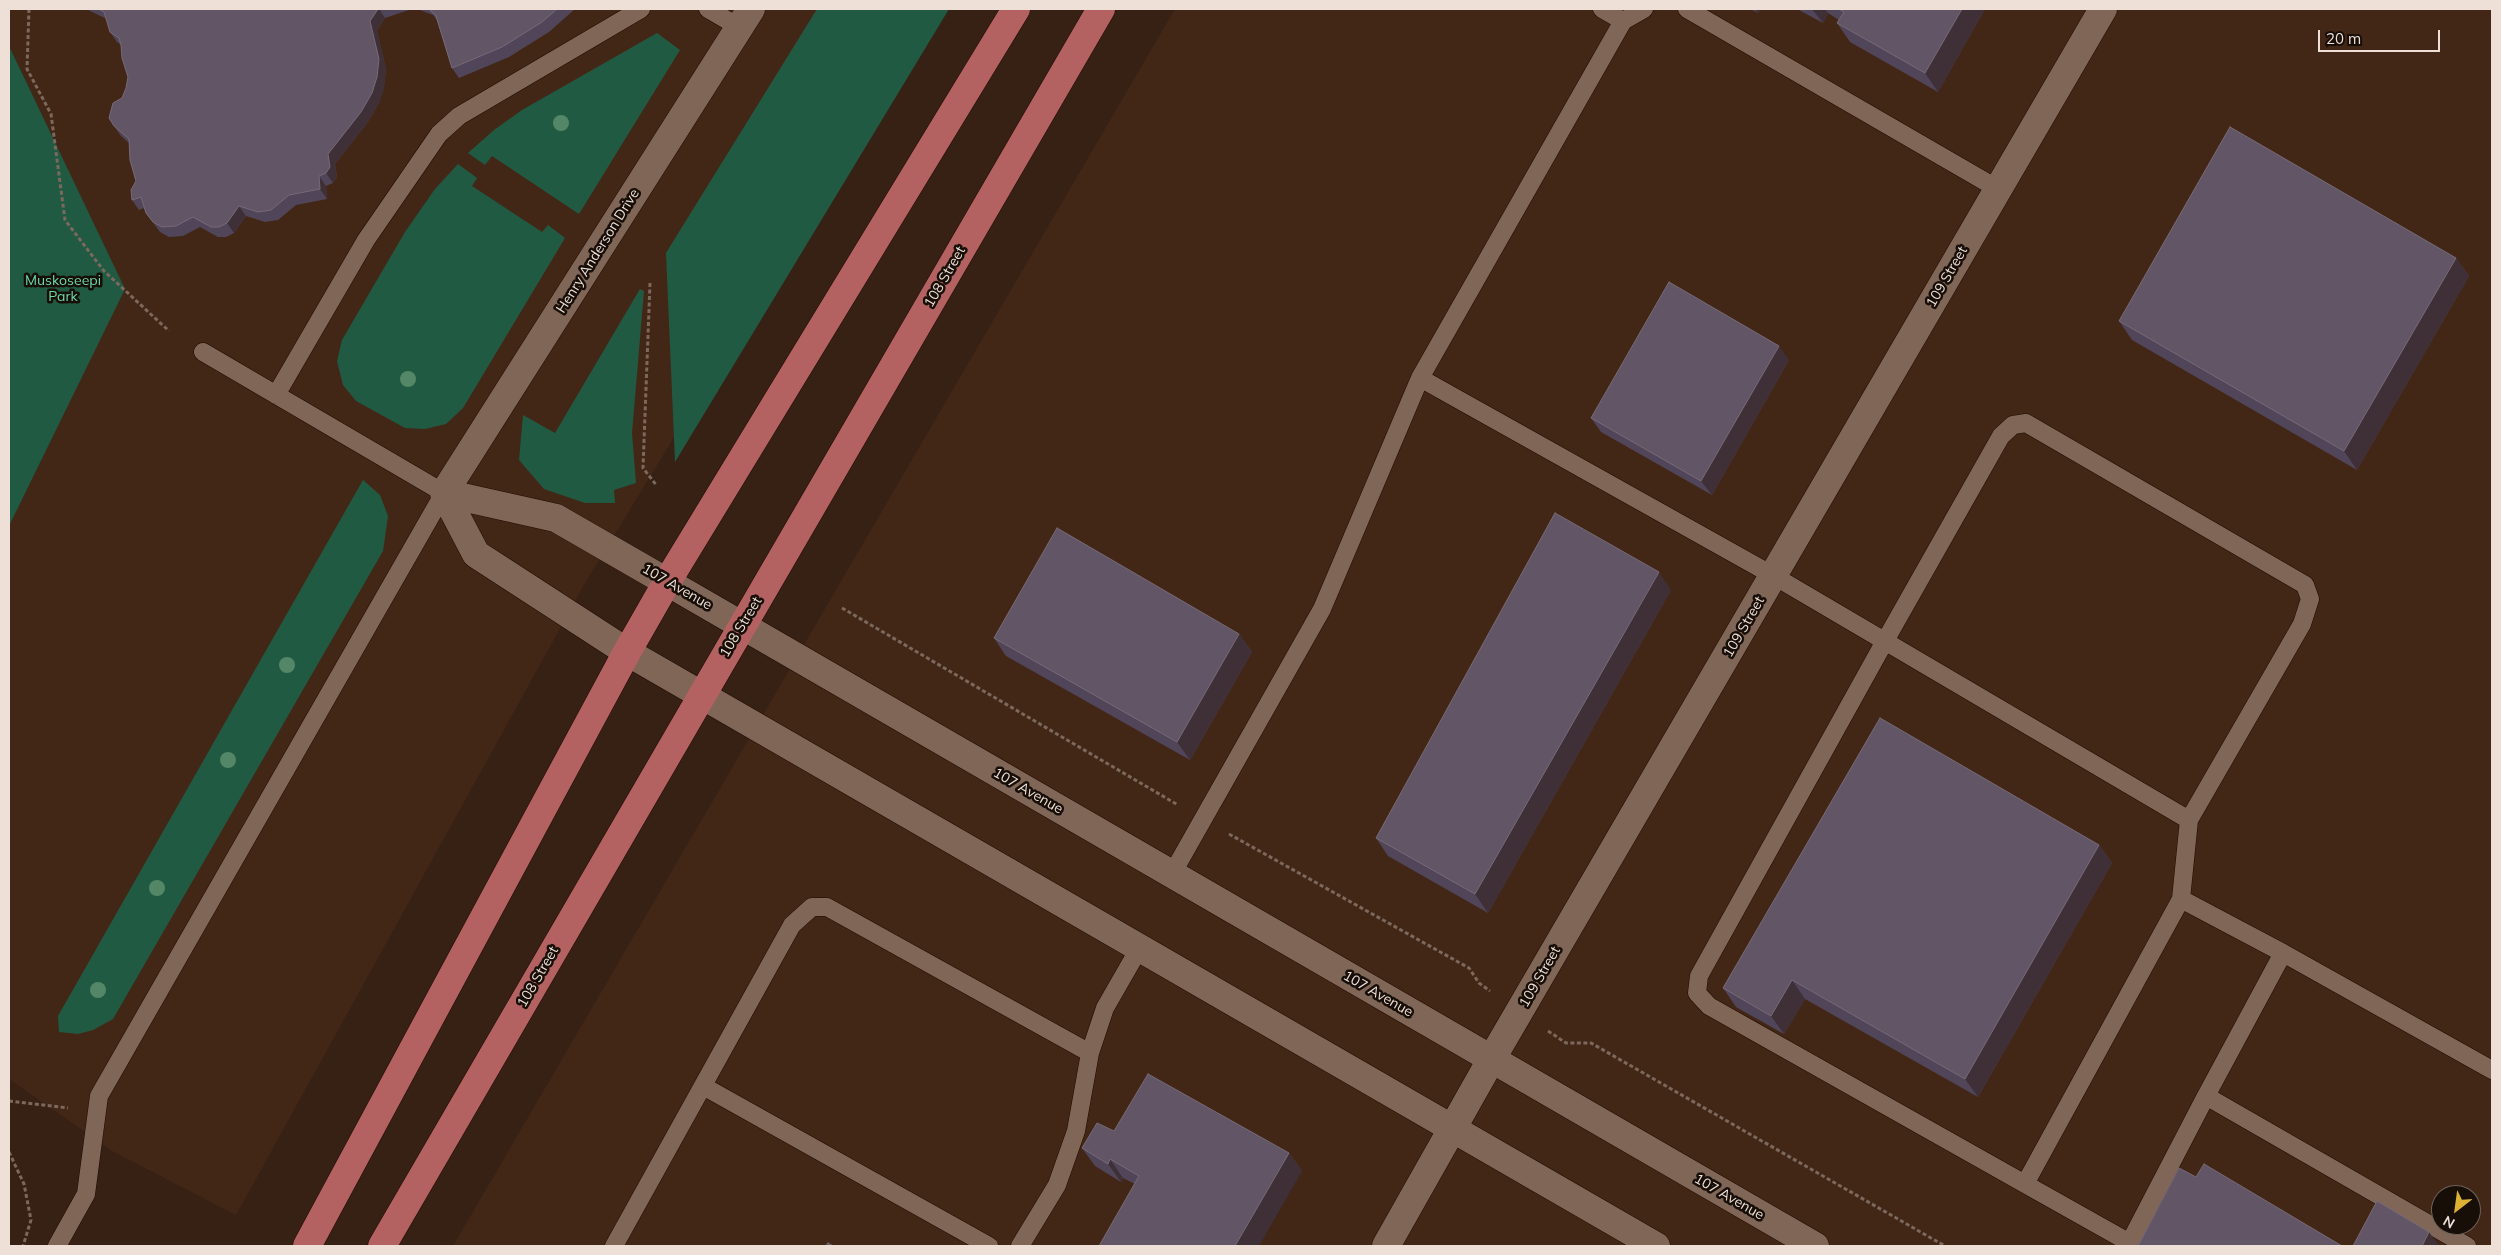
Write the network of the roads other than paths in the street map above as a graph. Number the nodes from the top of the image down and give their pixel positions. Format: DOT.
graph roads {
  1 [pos="641,9"];
  2 [pos="708,9"];
  3 [pos="1016,9"];
  4 [pos="1101,9"];
  5 [pos="1602,9"];
  6 [pos="1644,9"];
  7 [pos="1687,9"];
  8 [pos="2103,9"];
  9 [pos="745,18"];
  10 [pos="1623,21"];
  11 [pos="1998,189"];
  12 [pos="203,352"];
  13 [pos="1420,378"];
  14 [pos="276,395"];
  15 [pos="444,493"];
  16 [pos="1774,576"];
  17 [pos="667,582"];
  18 [pos="742,624"];
  19 [pos="1885,641"];
  20 [pos="627,652"];
  21 [pos="701,696"];
  22 [pos="2189,820"];
  23 [pos="1172,874"];
  24 [pos="2182,899"];
  25 [pos="1140,947"];
  26 [pos="2283,953"];
  27 [pos="1090,1053"];
  28 [pos="1491,1060"];
  29 [pos="2492,1070"];
  30 [pos="703,1086"];
  31 [pos="2206,1096"];
  32 [pos="1453,1128"];
  33 [pos="2025,1184"];
  34 [pos="2129,1245"];
  35 [pos="57,1246"];
  36 [pos="307,1246"];
  37 [pos="382,1246"];
  38 [pos="614,1246"];
  39 [pos="989,1246"];
  40 [pos="1020,1246"];
  41 [pos="1386,1246"];
  42 [pos="1656,1246"];
  43 [pos="1814,1246"];
  44 [pos="2467,1246"];
  1 -- 14 [label="lane"];
  2 -- 9 [label="lane"];
  3 -- 17 [label="main road"];
  4 -- 18 [label="main road, 108 Street"];
  5 -- 10 [label="lane"];
  6 -- 10 [label="lane"];
  7 -- 11 [label="lane"];
  8 -- 11 [label="main road, 109 Street"];
  9 -- 15 [label="main road, Henry Anderson Drive"];
  10 -- 13 [label="lane"];
  11 -- 16 [label="main road, 109 Street"];
  12 -- 14 [label="lane"];
  13 -- 16 [label="lane"];
  13 -- 23 [label="lane"];
  14 -- 15 [label="lane"];
  15 -- 17 [label="main road, 107 Avenue"];
  15 -- 20 [label="main road"];
  15 -- 35 [label="lane"];
  16 -- 19 [label="lane"];
  16 -- 28 [label="main road, 109 Street"];
  17 -- 18 [label="main road, 107 Avenue"];
  17 -- 20 [label="main road"];
  18 -- 21 [label="main road, 108 Street"];
  18 -- 23 [label="main road, 107 Avenue"];
  19 -- 22 [label="lane"];
  19 -- 22 [label="lane"];
  19 -- 33 [label="lane"];
  20 -- 21 [label="main road"];
  20 -- 36 [label="main road"];
  21 -- 25 [label="main road"];
  21 -- 37 [label="main road, 108 Street"];
  22 -- 24 [label="lane"];
  23 -- 28 [label="main road, 107 Avenue"];
  24 -- 26 [label="lane"];
  24 -- 33 [label="lane"];
  25 -- 27 [label="lane"];
  25 -- 32 [label="main road"];
  26 -- 29 [label="lane"];
  26 -- 31 [label="lane"];
  27 -- 30 [label="lane"];
  27 -- 40 [label="lane"];
  28 -- 32 [label="main road, 109 Street"];
  28 -- 43 [label="main road, 107 Avenue"];
  30 -- 38 [label="lane"];
  30 -- 39 [label="lane"];
  31 -- 34 [label="lane"];
  31 -- 44 [label="lane"];
  32 -- 41 [label="main road, 109 Street"];
  32 -- 42 [label="main road"];
  33 -- 34 [label="lane"];
}
